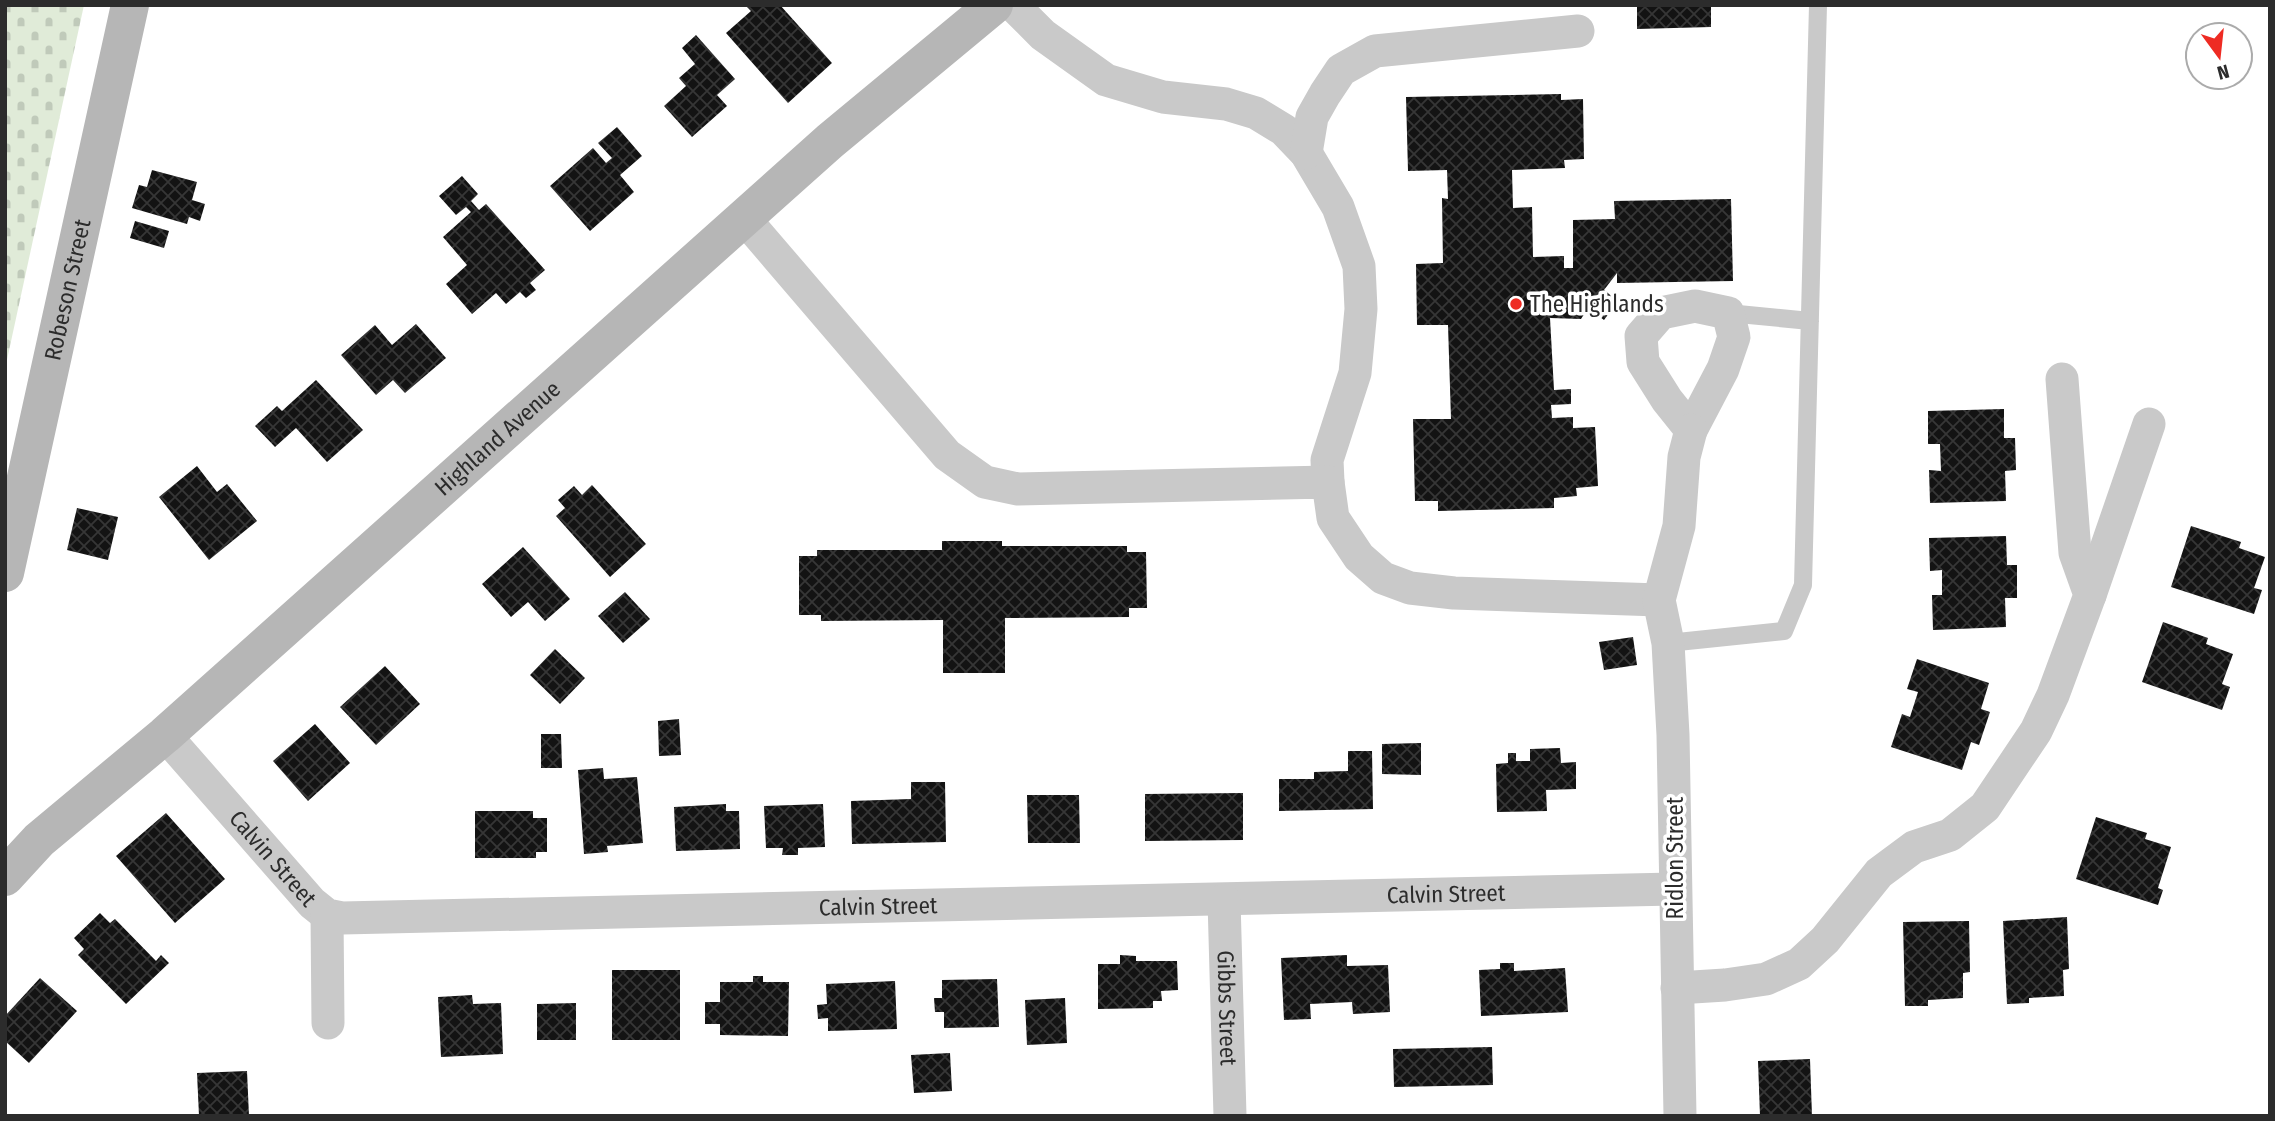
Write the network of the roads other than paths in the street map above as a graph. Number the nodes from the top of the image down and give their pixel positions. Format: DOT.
graph roads {
  1 [pos="130,5"];
  2 [pos="994,5"];
  3 [pos="1013,5"];
  4 [pos="1818,5"];
  5 [pos="1578,31"];
  6 [pos="1306,153"];
  7 [pos="744,218"];
  8 [pos="1728,313"];
  9 [pos="1810,321"];
  10 [pos="2062,379"];
  11 [pos="2148,424"];
  12 [pos="1691,430"];
  13 [pos="1328,482"];
  14 [pos="5,573"];
  15 [pos="2090,595"];
  16 [pos="1659,600"];
  17 [pos="1668,643"];
  18 [pos="165,735"];
  19 [pos="5,877"];
  20 [pos="1674,889"];
  21 [pos="1224,900"];
  22 [pos="327,915"];
  23 [pos="1677,988"];
  24 [pos="328,1023"];
  25 [pos="1230,1116"];
  26 [pos="1680,1116"];
  1 -- 14 [label="street, Robeson Street"];
  2 -- 7 [label="street, Highland Avenue"];
  3 -- 6 [label="street"];
  4 -- 9 [label="lane"];
  5 -- 6 [label="street"];
  6 -- 13 [label="street"];
  7 -- 13 [label="street"];
  7 -- 18 [label="street, Highland Avenue"];
  8 -- 9 [label="lane"];
  8 -- 12 [label="street"];
  8 -- 12 [label="street"];
  9 -- 17 [label="lane"];
  10 -- 15 [label="street"];
  11 -- 15 [label="street"];
  12 -- 16 [label="street"];
  13 -- 16 [label="street"];
  15 -- 23 [label="street"];
  16 -- 17 [label="street, Ridlon Street"];
  17 -- 20 [label="street, Ridlon Street"];
  18 -- 19 [label="street, Highland Avenue"];
  18 -- 22 [label="street, Calvin Street"];
  20 -- 21 [label="street, Calvin Street"];
  20 -- 23 [label="street, Ridlon Street"];
  21 -- 22 [label="street, Calvin Street"];
  21 -- 25 [label="street, Gibbs Street"];
  22 -- 24 [label="street"];
  23 -- 26 [label="street, Ridlon Street"];
}
